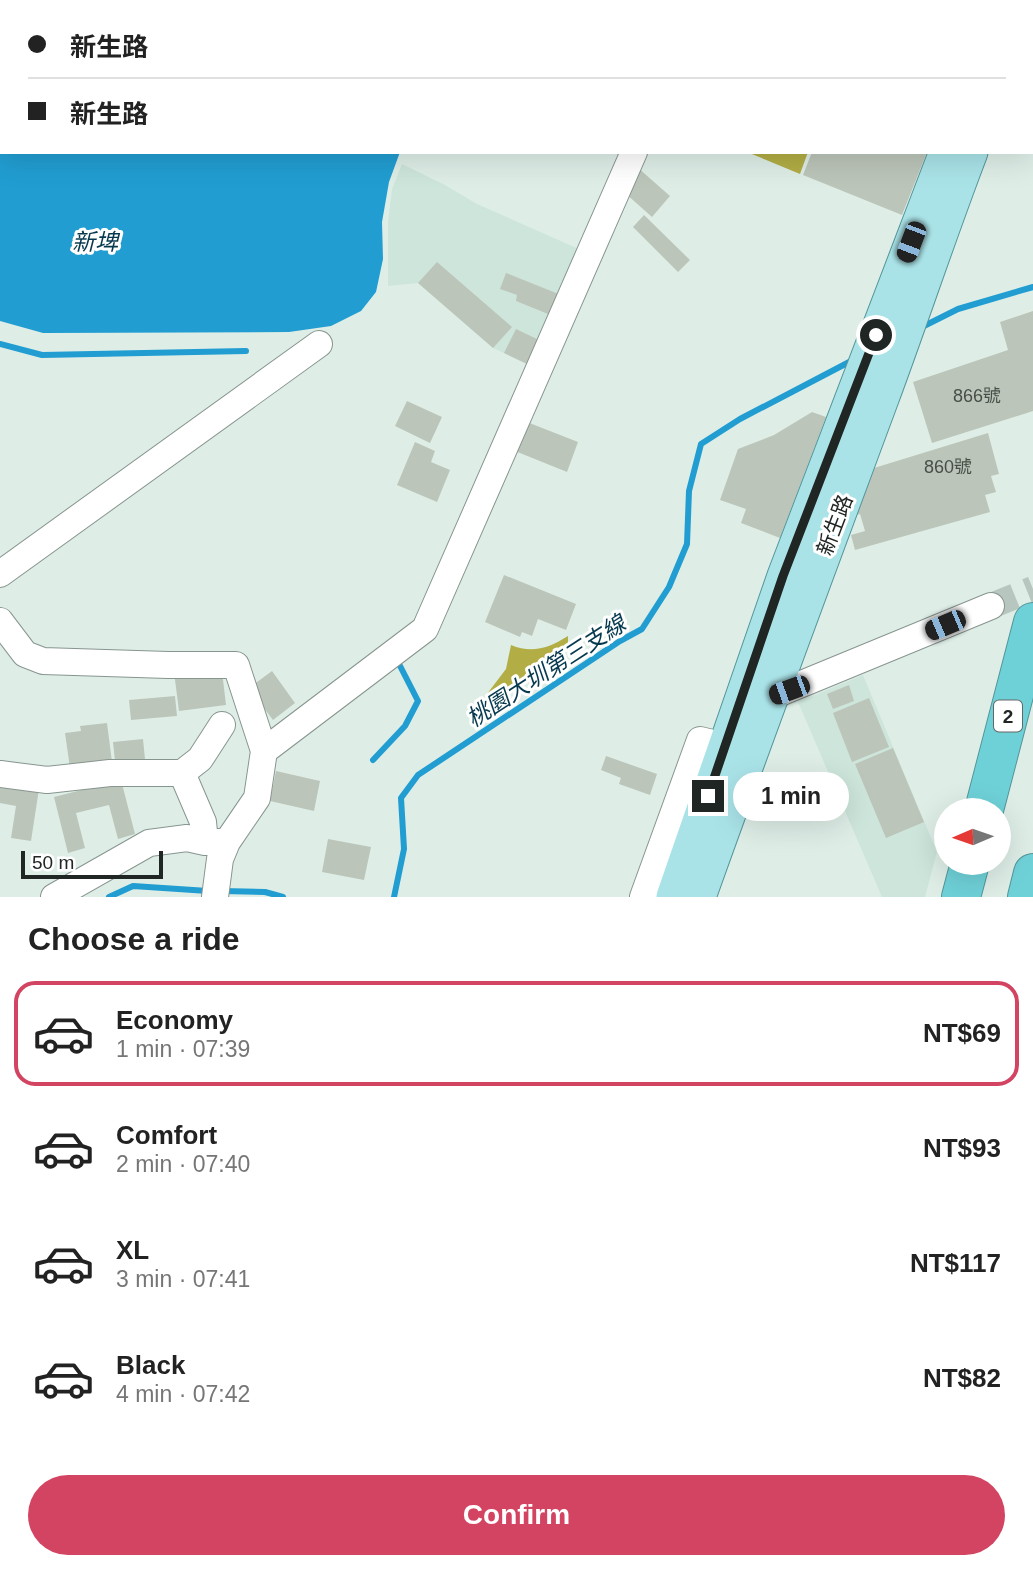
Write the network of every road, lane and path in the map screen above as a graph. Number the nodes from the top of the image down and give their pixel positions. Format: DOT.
graph roads {
  1 [pos="633,154"];
  2 [pos="945,154"];
  3 [pos="970,154"];
  4 [pos="908,285"];
  5 [pos="319,344"];
  6 [pos="871,388"];
  7 [pos="0,574"];
  8 [pos="991,606"];
  9 [pos="0,621"];
  10 [pos="1033,622"];
  11 [pos="770,696"];
  12 [pos="222,726"];
  13 [pos="738,749"];
  14 [pos="264,751"];
  15 [pos="182,773"];
  16 [pos="0,774"];
  17 [pos="987,798"];
  18 [pos="217,848"];
  19 [pos="1033,874"];
  20 [pos="967,875"];
  21 [pos="54,897"];
  22 [pos="215,897"];
  23 [pos="643,897"];
  24 [pos="673,897"];
  25 [pos="699,897"];
  26 [pos="961,897"];
  27 [pos="1027,897"];
  1 -- 14 [label="street"];
  2 -- 4 [label="main road, 新生路"];
  3 -- 4 [label="main road, 新生路"];
  4 -- 6 [label="main road, 新生路"];
  5 -- 7 [label="street"];
  6 -- 11 [label="main road, 新生路"];
  6 -- 13 [label="main road, 新生路"];
  8 -- 11 [label="street"];
  9 -- 14 [label="street"];
  10 -- 17 [label="highway, 2"];
  11 -- 13 [label="main road, 新生路"];
  12 -- 15 [label="street"];
  13 -- 23 [label="street"];
  13 -- 24 [label="main road, 新生路"];
  13 -- 25 [label="main road, 新生路"];
  14 -- 18 [label="street"];
  15 -- 16 [label="street"];
  15 -- 18 [label="street"];
  18 -- 21 [label="street"];
  18 -- 22 [label="street"];
  19 -- 27 [label="highway"];
  20 -- 26 [label="highway"];
}
